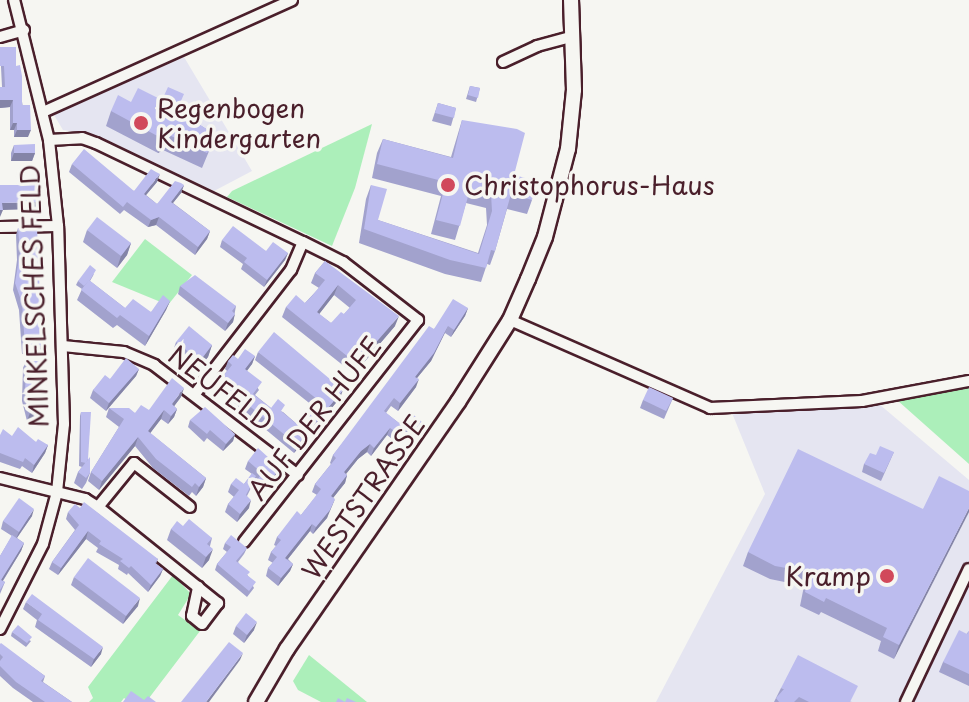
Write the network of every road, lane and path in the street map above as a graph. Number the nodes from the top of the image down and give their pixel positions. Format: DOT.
graph roads {
  1 [pos="14,0"];
  2 [pos="292,0"];
  3 [pos="571,0"];
  4 [pos="24,30"];
  5 [pos="574,36"];
  6 [pos="0,37"];
  7 [pos="503,62"];
  8 [pos="43,112"];
  9 [pos="49,140"];
  10 [pos="58,226"];
  11 [pos="0,227"];
  12 [pos="303,242"];
  13 [pos="510,320"];
  14 [pos="63,346"];
  15 [pos="969,381"];
  16 [pos="195,394"];
  17 [pos="298,475"];
  18 [pos="0,478"];
  19 [pos="57,492"];
  20 [pos="98,507"];
  21 [pos="190,507"];
  22 [pos="244,542"];
  23 [pos="969,569"];
  24 [pos="198,587"];
  25 [pos="0,629"];
  26 [pos="256,702"];
  27 [pos="906,702"];
  1 -- 4 [label="street, MINKELSCHES FELD"];
  2 -- 8 [label="street"];
  3 -- 5 [label="main road, WESTSTRASSE"];
  4 -- 6 [label="street"];
  4 -- 8 [label="street, MINKELSCHES FELD"];
  5 -- 7 [label="street"];
  5 -- 13 [label="main road, WESTSTRASSE"];
  8 -- 9 [label="street, MINKELSCHES FELD"];
  9 -- 10 [label="street, MINKELSCHES FELD"];
  9 -- 12 [label="street"];
  10 -- 11 [label="street"];
  10 -- 14 [label="street, MINKELSCHES FELD"];
  12 -- 16 [label="street"];
  12 -- 17 [label="street, AUF DER HUFE"];
  13 -- 15 [label="street"];
  13 -- 26 [label="main road, WESTSTRASSE"];
  14 -- 16 [label="street, NEUFELD"];
  14 -- 19 [label="street, MINKELSCHES FELD"];
  16 -- 17 [label="street, NEUFELD"];
  17 -- 22 [label="street, AUF DER HUFE"];
  18 -- 19 [label="street"];
  19 -- 20 [label="street"];
  19 -- 25 [label="street, MINKELSCHES FELD"];
  20 -- 21 [label="street"];
  20 -- 24 [label="street"];
  23 -- 27 [label="street"];
}
